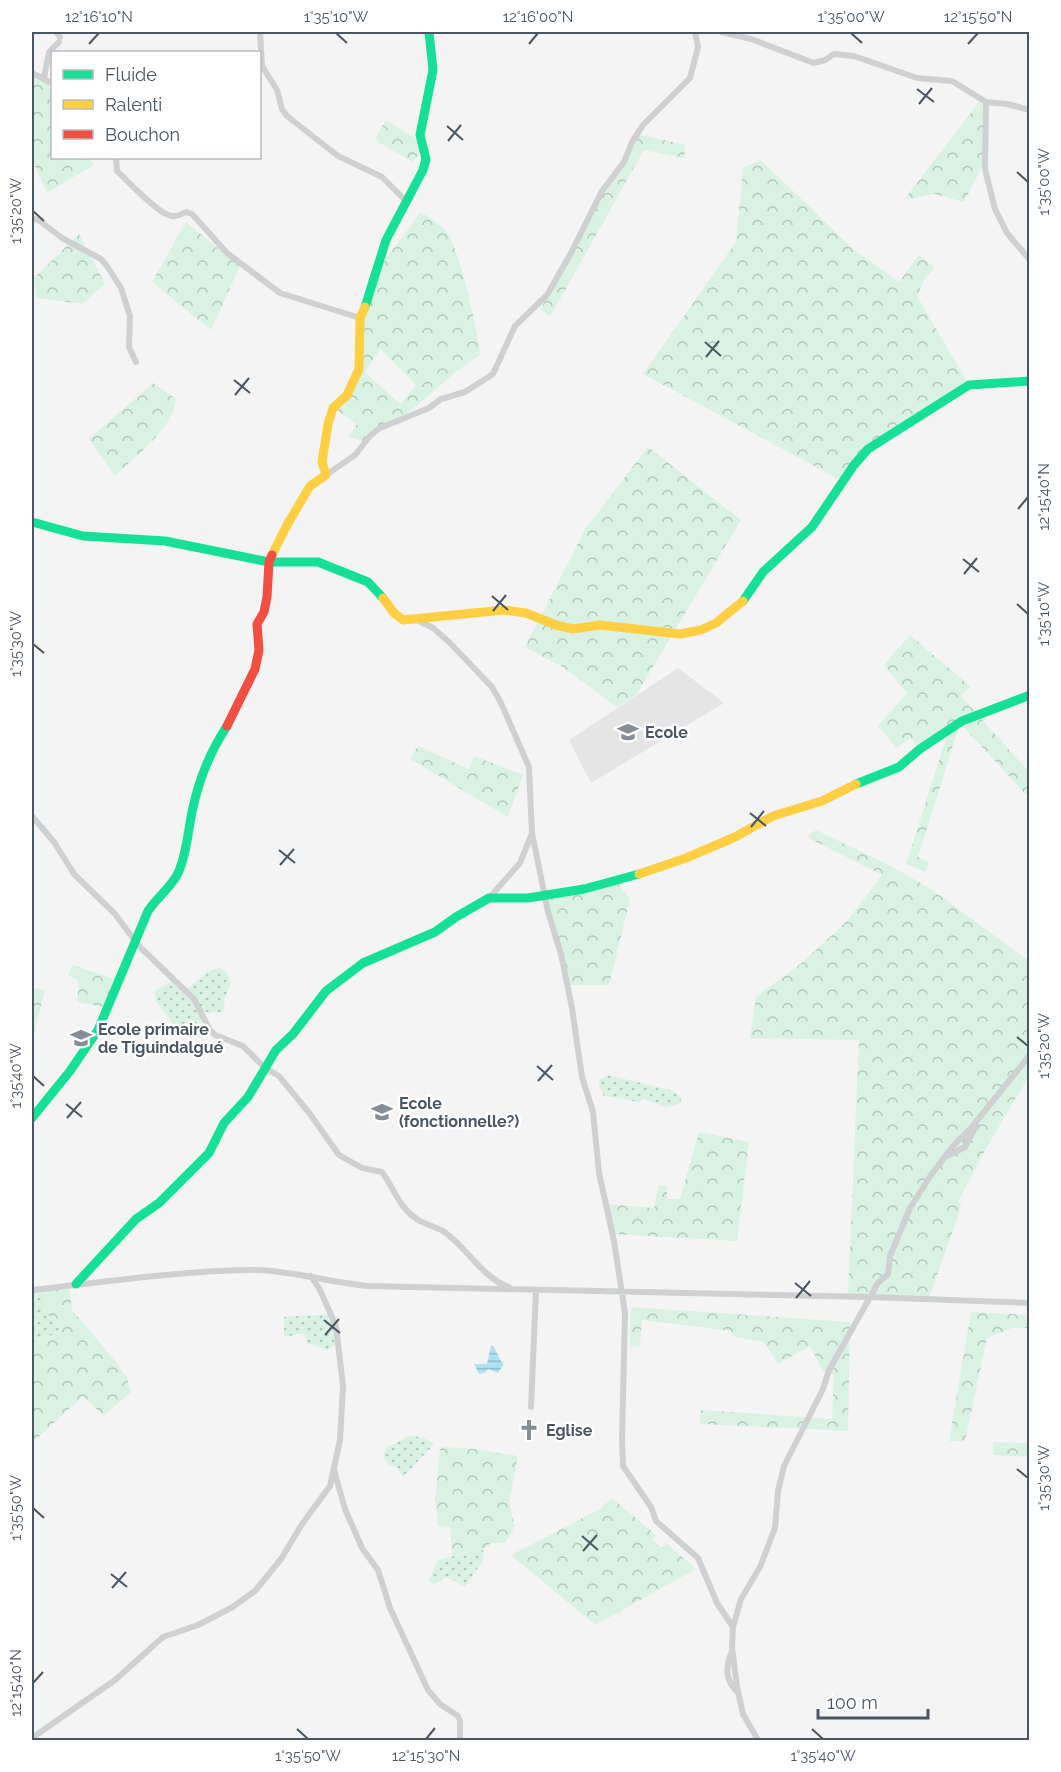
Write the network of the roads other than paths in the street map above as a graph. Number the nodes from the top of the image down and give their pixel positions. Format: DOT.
graph roads {
  1 [pos="260,32"];
  2 [pos="429,32"];
  3 [pos="695,32"];
  4 [pos="721,32"];
  5 [pos="58,37"];
  6 [pos="32,73"];
  7 [pos="44,78"];
  8 [pos="51,82"];
  9 [pos="986,102"];
  10 [pos="1029,110"];
  11 [pos="116,159"];
  12 [pos="407,202"];
  13 [pos="32,218"];
  14 [pos="1029,258"];
  15 [pos="360,318"];
  16 [pos="136,362"];
  17 [pos="1029,381"];
  18 [pos="326,475"];
  19 [pos="32,522"];
  20 [pos="269,562"];
  21 [pos="417,620"];
  22 [pos="1029,695"];
  23 [pos="32,816"];
  24 [pos="532,833"];
  25 [pos="544,895"];
  26 [pos="489,898"];
  27 [pos="135,941"];
  28 [pos="1029,1055"];
  29 [pos="265,1068"];
  30 [pos="32,1118"];
  31 [pos="311,1276"];
  32 [pos="76,1284"];
  33 [pos="515,1289"];
  34 [pos="32,1290"];
  35 [pos="536,1290"];
  36 [pos="622,1293"];
  37 [pos="870,1297"];
  38 [pos="1029,1304"];
  39 [pos="531,1407"];
  40 [pos="334,1469"];
  41 [pos="733,1627"];
  42 [pos="32,1738"];
  43 [pos="459,1740"];
  44 [pos="758,1740"];
  1 -- 12 [label="street"];
  2 -- 12 [label="street"];
  3 -- 18 [label="street"];
  4 -- 9 [label="street"];
  5 -- 7 [label="street"];
  6 -- 7 [label="street"];
  7 -- 8 [label="street"];
  9 -- 10 [label="street"];
  9 -- 14 [label="street"];
  11 -- 15 [label="street"];
  12 -- 15 [label="street"];
  13 -- 16 [label="street"];
  15 -- 18 [label="street"];
  17 -- 21 [label="street"];
  18 -- 20 [label="street"];
  19 -- 20 [label="street"];
  20 -- 21 [label="street"];
  20 -- 27 [label="street"];
  21 -- 24 [label="street"];
  22 -- 25 [label="street"];
  23 -- 27 [label="street"];
  24 -- 25 [label="street"];
  24 -- 26 [label="street"];
  25 -- 26 [label="street"];
  25 -- 36 [label="street"];
  26 -- 29 [label="street"];
  27 -- 29 [label="street"];
  27 -- 30 [label="street"];
  28 -- 37 [label="street"];
  29 -- 32 [label="street"];
  29 -- 33 [label="street"];
  31 -- 32 [label="street"];
  31 -- 33 [label="street"];
  31 -- 40 [label="street"];
  32 -- 34 [label="street"];
  33 -- 35 [label="street"];
  35 -- 36 [label="street"];
  35 -- 39 [label="street"];
  36 -- 37 [label="street"];
  36 -- 41 [label="street"];
  37 -- 38 [label="street"];
  37 -- 41 [label="street"];
  40 -- 42 [label="street"];
  40 -- 43 [label="street"];
  41 -- 44 [label="street"];
}
